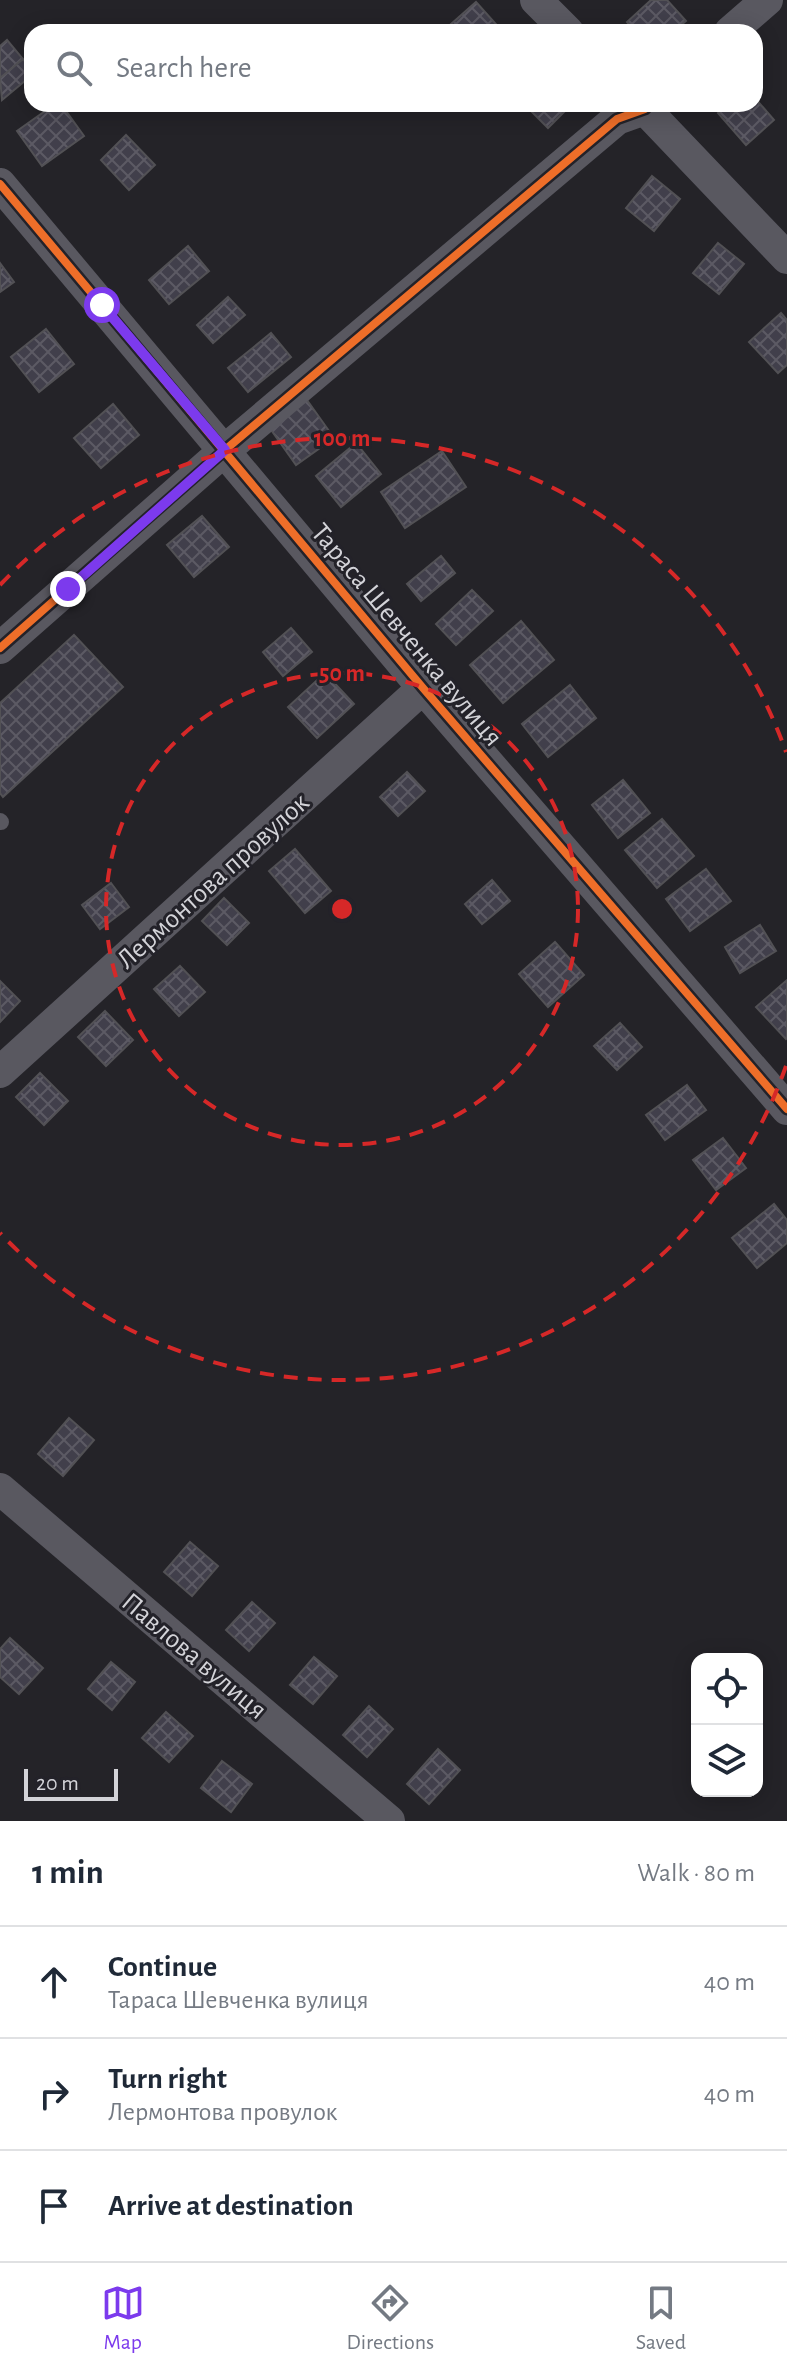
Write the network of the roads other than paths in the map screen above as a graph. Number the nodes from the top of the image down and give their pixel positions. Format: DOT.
graph roads {
  1 [pos="536,0"];
  2 [pos="767,0"];
  3 [pos="560,24"];
  4 [pos="739,24"];
  5 [pos="632,112"];
  6 [pos="651,112"];
  7 [pos="0,184"];
  8 [pos="787,258"];
  9 [pos="225,450"];
  10 [pos="0,648"];
  11 [pos="423,688"];
  12 [pos="0,1072"];
  13 [pos="787,1109"];
  14 [pos="0,1489"];
  15 [pos="389,1821"];
  1 -- 3 [label="street"];
  2 -- 4 [label="street"];
  5 -- 9 [label="street"];
  6 -- 8 [label="street"];
  7 -- 9 [label="street, Тараса Шевченка вулиця"];
  9 -- 10 [label="street"];
  9 -- 11 [label="street, Тараса Шевченка вулиця"];
  11 -- 12 [label="street, Лермонтова провулок"];
  11 -- 13 [label="street, Тараса Шевченка вулиця"];
  14 -- 15 [label="street, Павлова вулиця"];
}
